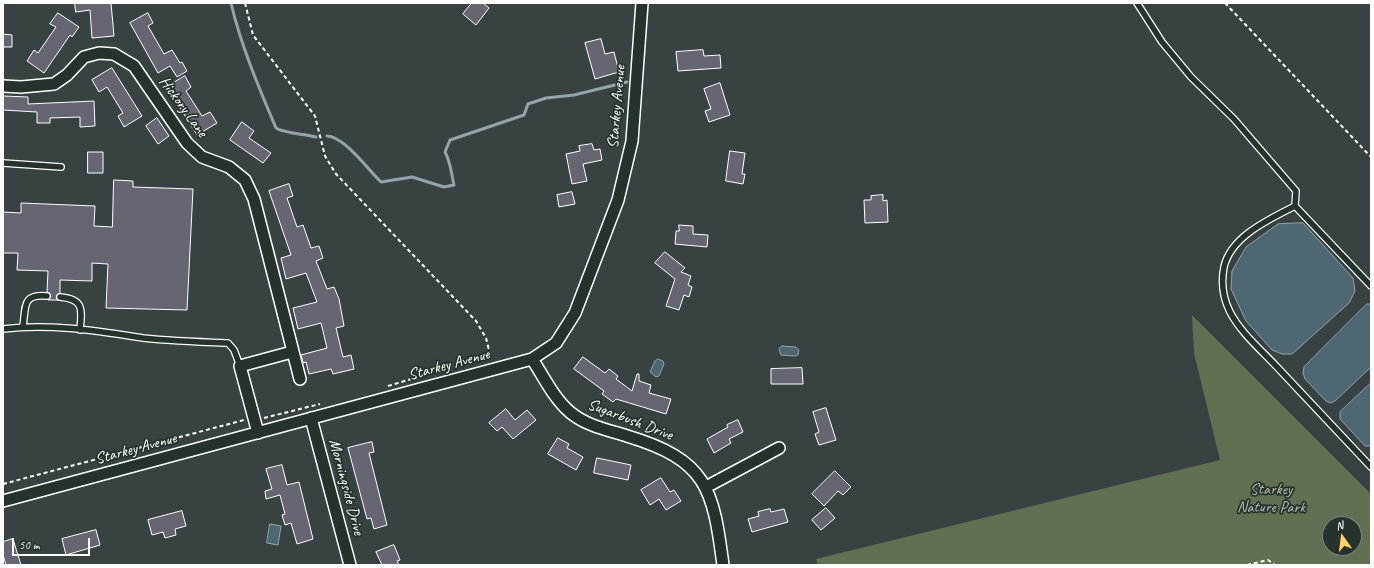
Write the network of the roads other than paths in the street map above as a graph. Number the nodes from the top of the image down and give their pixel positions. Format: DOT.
graph roads {
  1 [pos="642,3"];
  2 [pos="1137,3"];
  3 [pos="3,86"];
  4 [pos="3,163"];
  5 [pos="60,167"];
  6 [pos="1295,206"];
  7 [pos="1371,286"];
  8 [pos="47,296"];
  9 [pos="60,297"];
  10 [pos="23,326"];
  11 [pos="3,329"];
  12 [pos="80,330"];
  13 [pos="292,352"];
  14 [pos="532,359"];
  15 [pos="240,366"];
  16 [pos="300,379"];
  17 [pos="311,418"];
  18 [pos="258,433"];
  19 [pos="779,448"];
  20 [pos="1371,467"];
  21 [pos="706,487"];
  22 [pos="3,501"];
  23 [pos="350,565"];
  24 [pos="723,565"];
  1 -- 14 [label="street, Starkey Avenue"];
  2 -- 6 [label="lane"];
  3 -- 13 [label="street, Hickory Lane"];
  4 -- 5 [label="lane"];
  6 -- 7 [label="lane"];
  6 -- 20 [label="lane"];
  8 -- 10 [label="lane"];
  9 -- 12 [label="lane"];
  10 -- 11 [label="lane"];
  10 -- 12 [label="lane"];
  12 -- 15 [label="lane"];
  13 -- 15 [label="street"];
  13 -- 16 [label="street, Hickory Lane"];
  14 -- 17 [label="street, Starkey Avenue"];
  14 -- 21 [label="street, Sugarbush Drive"];
  15 -- 18 [label="street"];
  17 -- 18 [label="street, Starkey Avenue"];
  17 -- 23 [label="street, Morningside Drive"];
  18 -- 22 [label="street, Starkey Avenue"];
  19 -- 21 [label="street"];
  21 -- 24 [label="street, Sugarbush Drive"];
}
